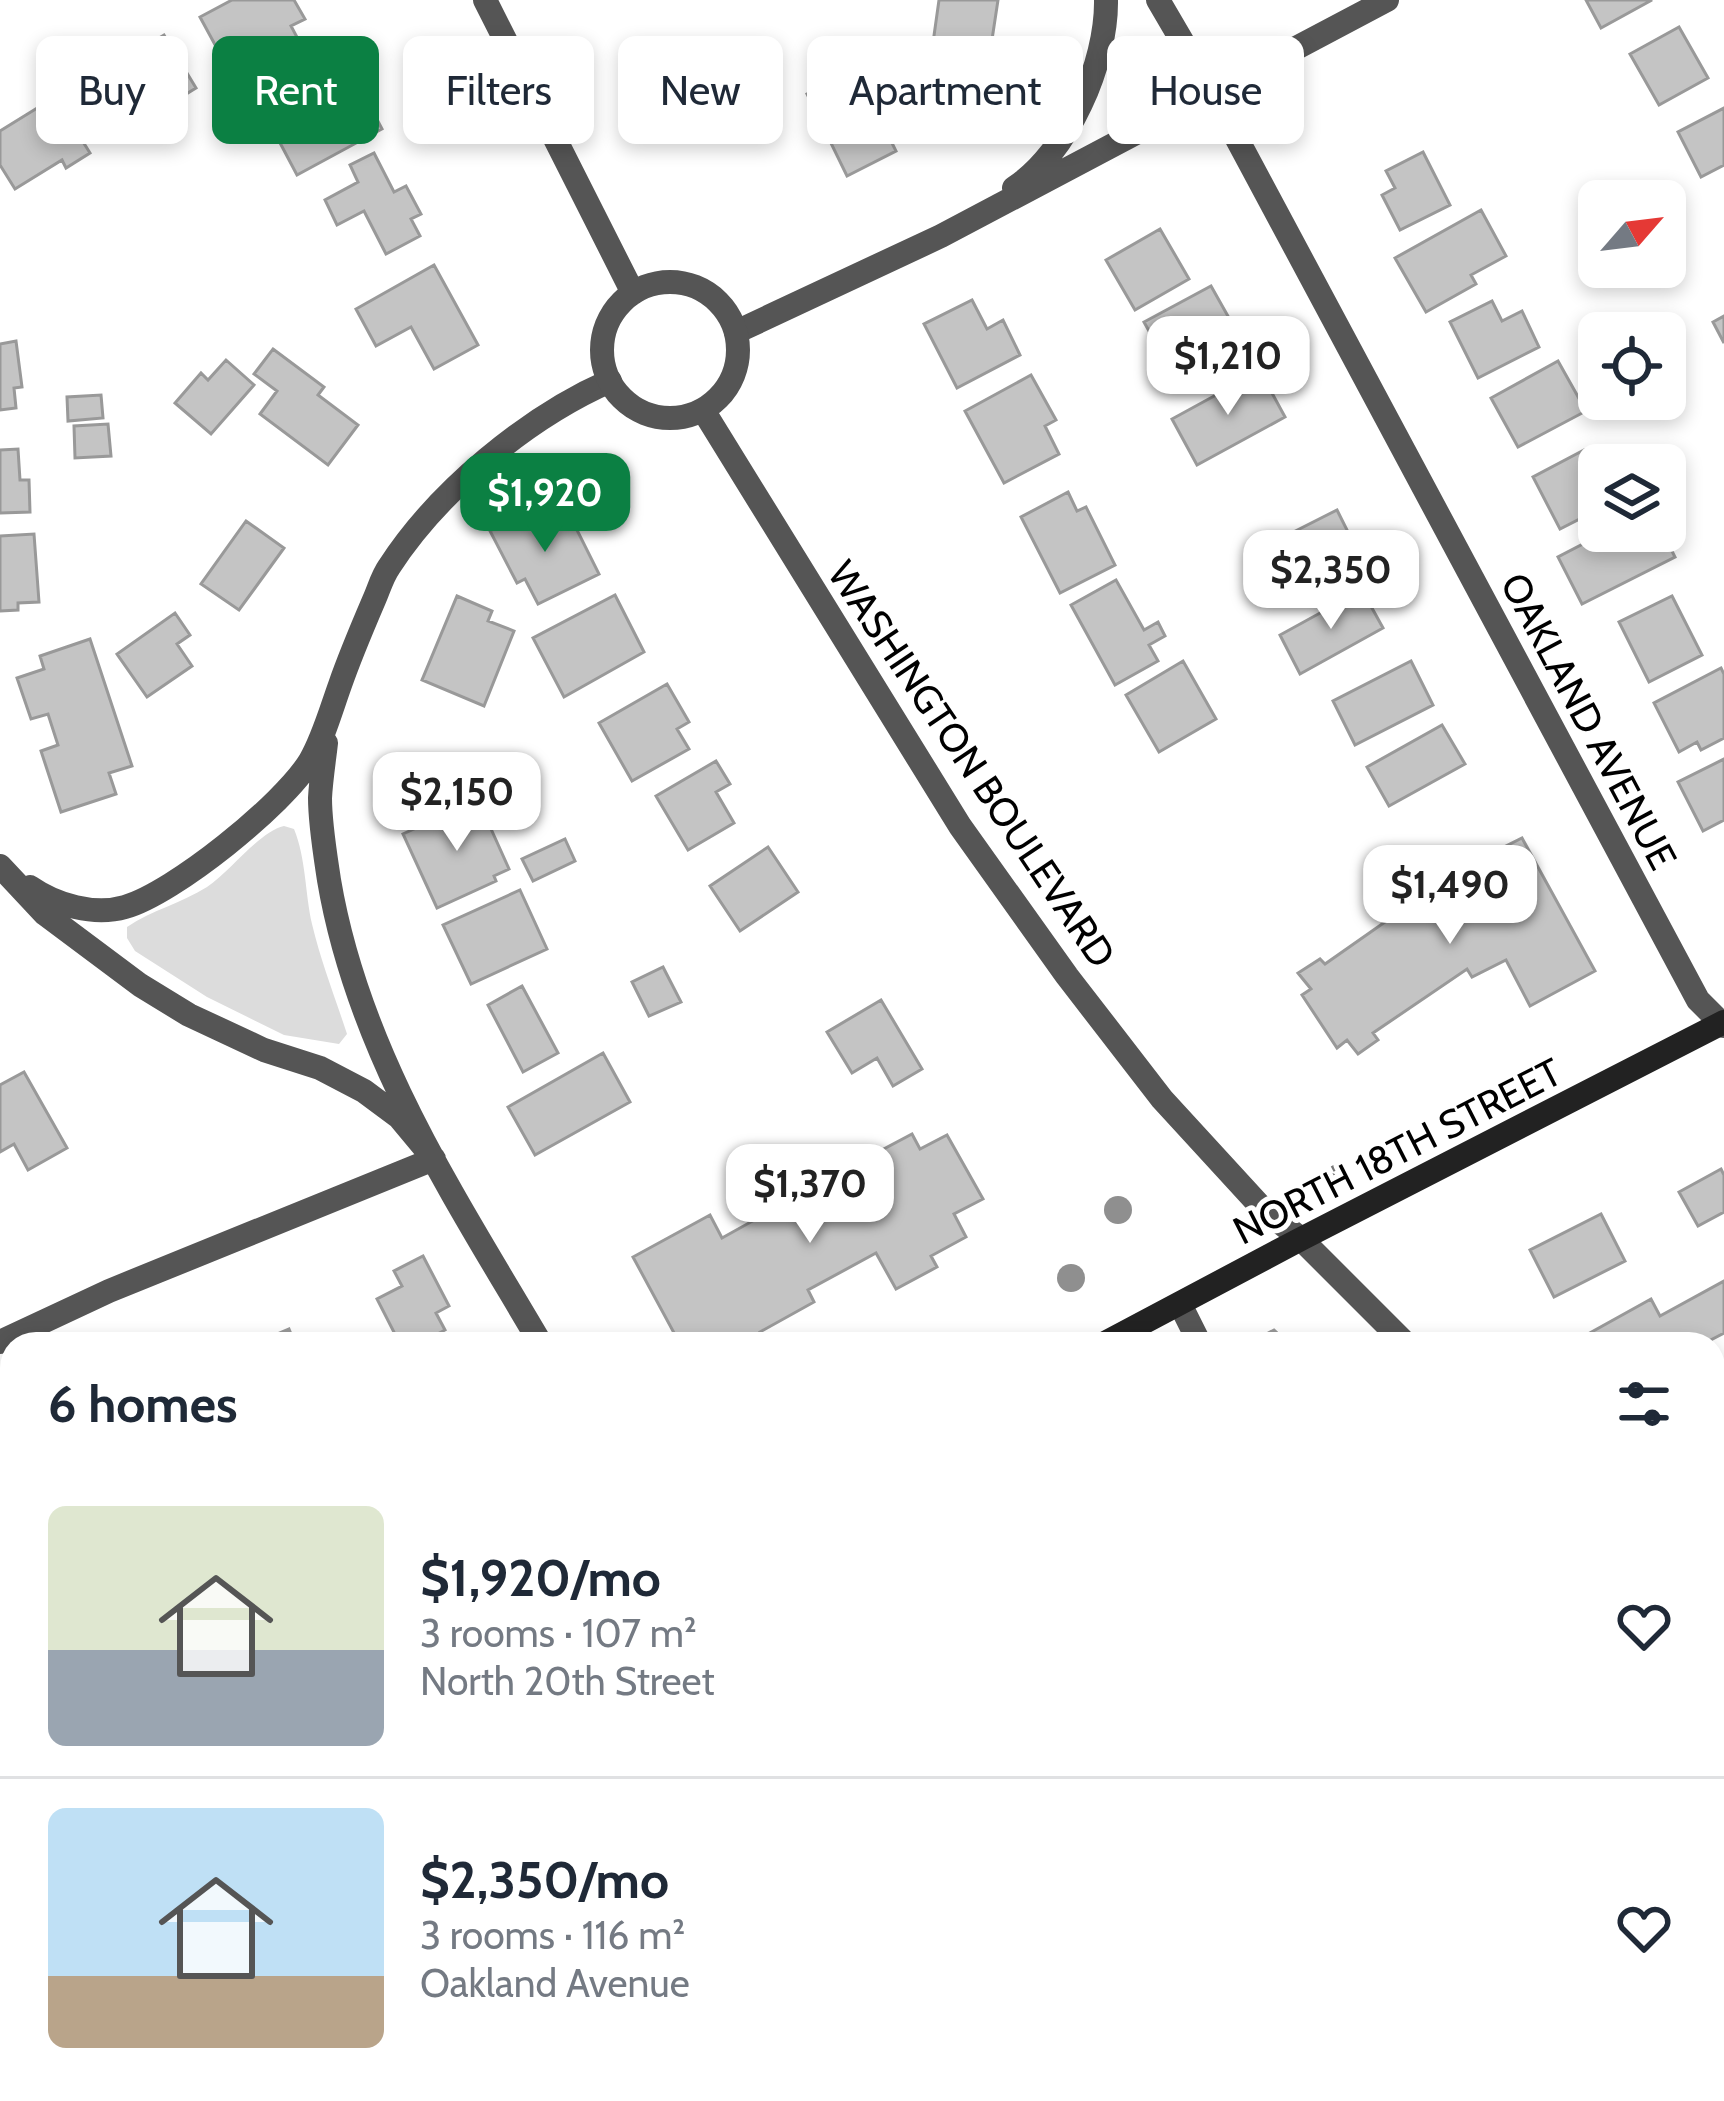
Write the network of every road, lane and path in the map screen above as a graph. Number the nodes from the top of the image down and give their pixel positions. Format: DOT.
graph roads {
  1 [pos="485,0"];
  2 [pos="1106,0"];
  3 [pos="1158,0"];
  4 [pos="1387,0"];
  5 [pos="1179,36"];
  6 [pos="1304,45"];
  7 [pos="1117,144"];
  8 [pos="1240,144"];
  9 [pos="941,236"];
  10 [pos="633,292"];
  11 [pos="736,332"];
  12 [pos="610,381"];
  13 [pos="703,410"];
  14 [pos="328,718"];
  15 [pos="0,864"];
  16 [pos="1723,1024"];
  17 [pos="434,1159"];
  18 [pos="1340,1165"];
  19 [pos="1334,1177"];
  20 [pos="1301,1239"];
  21 [pos="1180,1304"];
  22 [pos="22,1332"];
  23 [pos="534,1332"];
  24 [pos="1126,1332"];
  25 [pos="1194,1332"];
  26 [pos="1394,1332"];
  1 -- 10 [label="street"];
  2 -- 9 [label="street"];
  3 -- 5 [label="street, OAKLAND AVENUE"];
  4 -- 6 [label="street"];
  7 -- 9 [label="street"];
  8 -- 16 [label="street, OAKLAND AVENUE"];
  9 -- 11 [label="street"];
  10 -- 11 [label="street"];
  10 -- 12 [label="street"];
  11 -- 13 [label="street"];
  12 -- 13 [label="street"];
  12 -- 14 [label="street"];
  13 -- 20 [label="street, WASHINGTON BOULEVARD"];
  14 -- 15 [label="street"];
  14 -- 17 [label="street"];
  15 -- 17 [label="street"];
  16 -- 20 [label="main road, NORTH 18TH STREET"];
  17 -- 22 [label="street"];
  17 -- 23 [label="street"];
  18 -- 19 [label="path"];
  20 -- 21 [label="main road, NORTH 18TH STREET"];
  20 -- 26 [label="street, WASHINGTON BOULEVARD"];
  21 -- 24 [label="main road, NORTH 18TH STREET"];
  21 -- 25 [label="street"];
}
